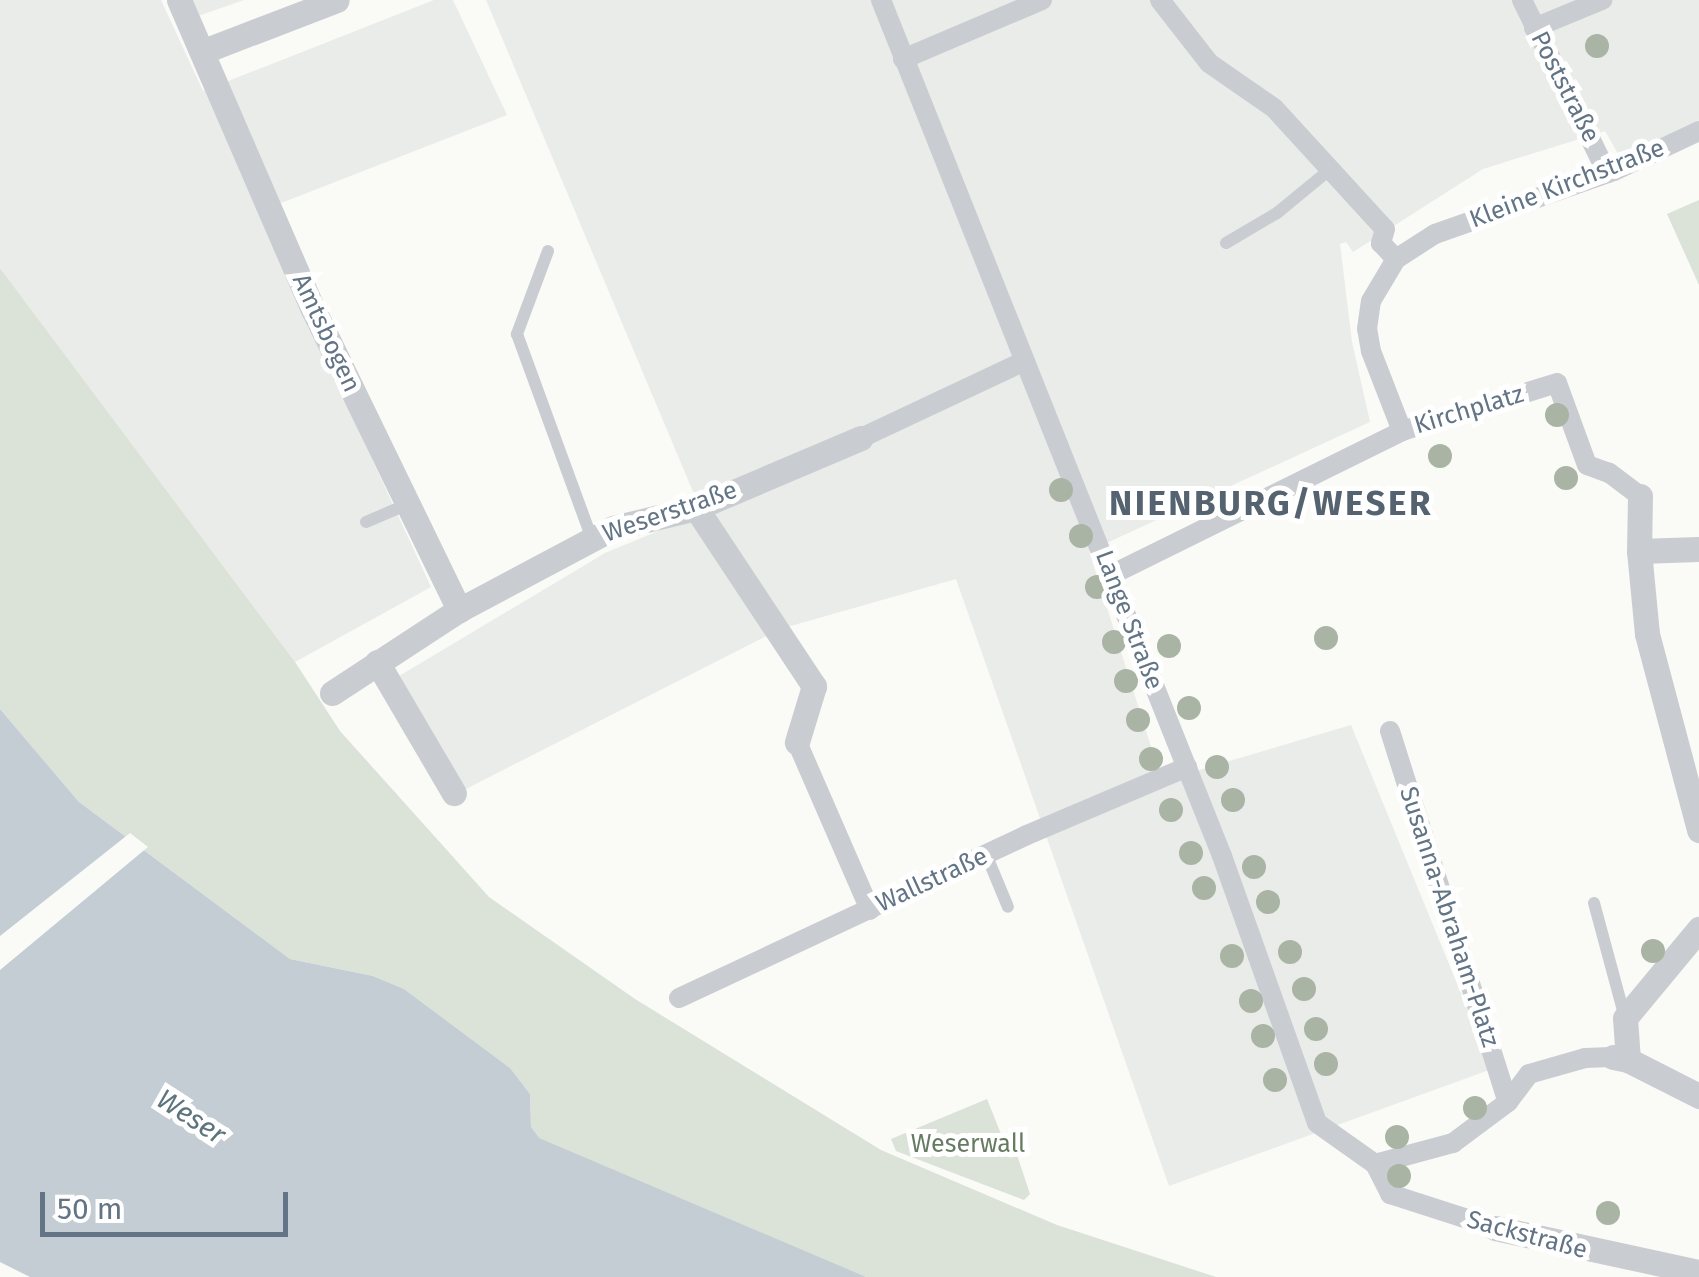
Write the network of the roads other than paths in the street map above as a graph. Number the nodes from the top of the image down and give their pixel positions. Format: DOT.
graph roads {
  1 [pos="179,0"];
  2 [pos="337,0"];
  3 [pos="881,0"];
  4 [pos="1042,0"];
  5 [pos="1160,0"];
  6 [pos="1522,0"];
  7 [pos="1600,1"];
  8 [pos="1534,28"];
  9 [pos="204,51"];
  10 [pos="903,59"];
  11 [pos="1699,131"];
  12 [pos="1328,171"];
  13 [pos="1607,173"];
  14 [pos="1434,234"];
  15 [pos="1226,243"];
  16 [pos="548,251"];
  17 [pos="1396,259"];
  18 [pos="1024,360"];
  19 [pos="1402,431"];
  20 [pos="860,438"];
  21 [pos="1640,496"];
  22 [pos="408,504"];
  23 [pos="696,508"];
  24 [pos="366,522"];
  25 [pos="592,539"];
  26 [pos="1699,549"];
  27 [pos="1639,551"];
  28 [pos="1111,575"];
  29 [pos="459,610"];
  30 [pos="377,662"];
  31 [pos="332,694"];
  32 [pos="1390,731"];
  33 [pos="797,742"];
  34 [pos="1187,767"];
  35 [pos="454,793"];
  36 [pos="1699,830"];
  37 [pos="986,854"];
  38 [pos="1594,902"];
  39 [pos="1008,907"];
  40 [pos="870,910"];
  41 [pos="1699,929"];
  42 [pos="679,998"];
  43 [pos="1625,1018"];
  44 [pos="1619,1058"];
  45 [pos="1699,1096"];
  46 [pos="1508,1102"];
  47 [pos="1375,1164"];
  48 [pos="1495,1228"];
  49 [pos="1699,1272"];
  1 -- 9 [label="street, Amtsbogen"];
  2 -- 9 [label="street"];
  3 -- 10 [label="street, Lange Straße"];
  4 -- 10 [label="street"];
  5 -- 12 [label="street"];
  6 -- 8 [label="street, Poststraße"];
  7 -- 8 [label="street"];
  8 -- 13 [label="street, Poststraße"];
  9 -- 22 [label="street, Amtsbogen"];
  10 -- 18 [label="street, Lange Straße"];
  11 -- 13 [label="street, Kleine Kirchstraße"];
  12 -- 15 [label="lane"];
  12 -- 17 [label="street"];
  13 -- 14 [label="street, Kleine Kirchstraße"];
  14 -- 17 [label="street, Kirchplatz"];
  16 -- 25 [label="lane"];
  17 -- 19 [label="street, Kirchplatz"];
  18 -- 20 [label="street, Weserstraße"];
  18 -- 28 [label="street, Lange Straße"];
  19 -- 21 [label="street, Kirchplatz"];
  19 -- 28 [label="street"];
  20 -- 23 [label="street, Weserstraße"];
  21 -- 27 [label="street"];
  22 -- 24 [label="lane"];
  22 -- 29 [label="street, Amtsbogen"];
  23 -- 25 [label="street, Weserstraße"];
  23 -- 33 [label="street"];
  25 -- 29 [label="street, Weserstraße"];
  26 -- 27 [label="street"];
  27 -- 36 [label="street"];
  28 -- 34 [label="street, Lange Straße"];
  29 -- 30 [label="street, Weserstraße"];
  30 -- 31 [label="street, Weserstraße"];
  30 -- 35 [label="street"];
  32 -- 46 [label="street, Susanna-Abraham-Platz"];
  33 -- 40 [label="street"];
  34 -- 37 [label="street, Wallstraße"];
  34 -- 47 [label="street, Lange Straße"];
  37 -- 39 [label="lane"];
  37 -- 40 [label="street, Wallstraße"];
  38 -- 43 [label="lane"];
  40 -- 42 [label="street, Wallstraße"];
  41 -- 43 [label="street"];
  43 -- 44 [label="street"];
  44 -- 45 [label="street"];
  44 -- 46 [label="street"];
  46 -- 47 [label="street"];
  47 -- 48 [label="street, Sackstraße"];
  48 -- 49 [label="street, Sackstraße"];
}
